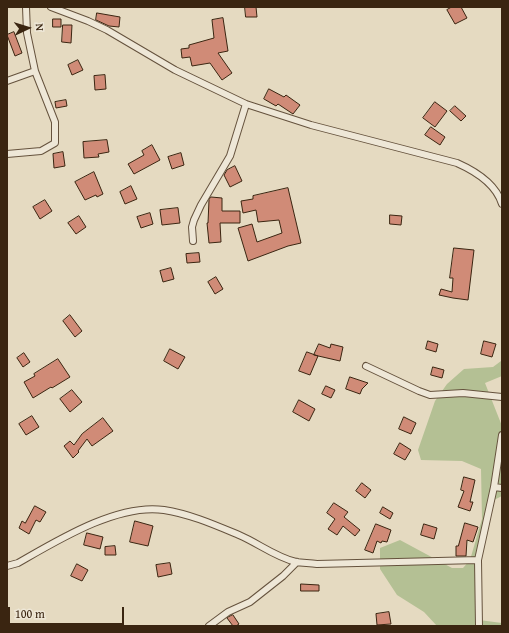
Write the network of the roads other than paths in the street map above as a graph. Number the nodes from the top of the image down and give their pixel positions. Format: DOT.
graph roads {
  1 [pos="26,7"];
  2 [pos="52,7"];
  3 [pos="35,71"];
  4 [pos="7,81"];
  5 [pos="246,104"];
  6 [pos="7,154"];
  7 [pos="502,204"];
  8 [pos="193,241"];
  9 [pos="366,366"];
  10 [pos="502,397"];
  11 [pos="502,435"];
  12 [pos="494,487"];
  13 [pos="502,488"];
  14 [pos="478,560"];
  15 [pos="297,562"];
  16 [pos="7,566"];
  17 [pos="209,626"];
  18 [pos="478,626"];
  1 -- 3 [label="street"];
  2 -- 5 [label="street"];
  3 -- 4 [label="street"];
  3 -- 6 [label="street"];
  5 -- 7 [label="street"];
  5 -- 8 [label="street"];
  9 -- 10 [label="street"];
  11 -- 12 [label="street"];
  12 -- 13 [label="street"];
  12 -- 14 [label="street"];
  14 -- 15 [label="street"];
  14 -- 18 [label="street"];
  15 -- 16 [label="street"];
  15 -- 17 [label="street"];
}
